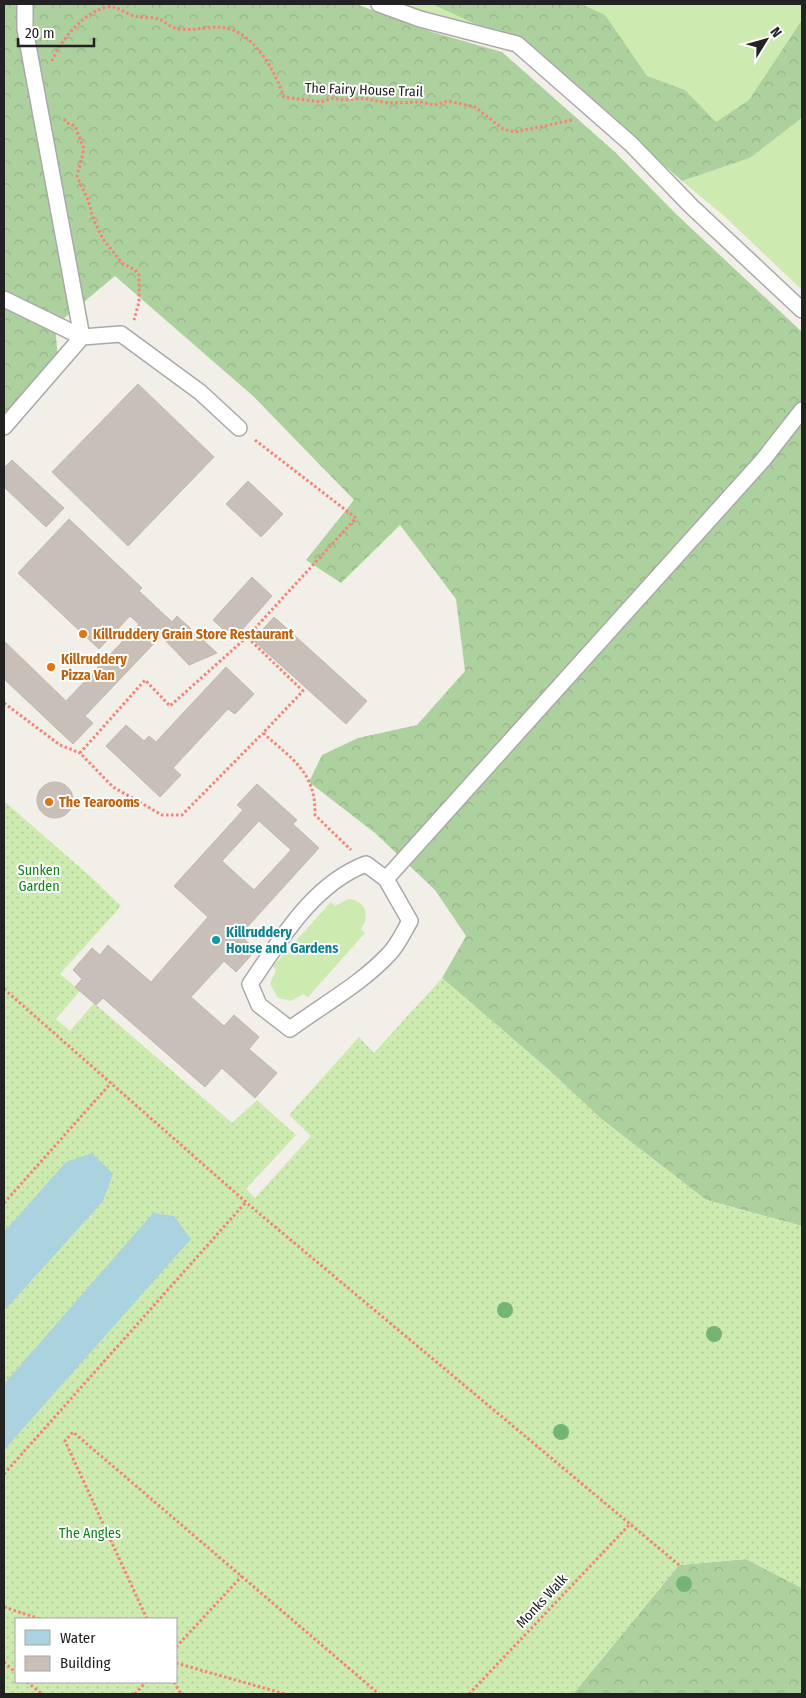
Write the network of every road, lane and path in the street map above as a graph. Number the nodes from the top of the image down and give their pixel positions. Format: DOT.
graph roads {
  1 [pos="25,4"];
  2 [pos="379,4"];
  3 [pos="50,67"];
  4 [pos="597,115"];
  5 [pos="62,116"];
  6 [pos="4,299"];
  7 [pos="802,310"];
  8 [pos="82,337"];
  9 [pos="129,340"];
  10 [pos="802,410"];
  11 [pos="4,428"];
  12 [pos="239,428"];
  13 [pos="247,637"];
  14 [pos="4,703"];
  15 [pos="263,733"];
  16 [pos="80,753"];
  17 [pos="366,864"];
  18 [pos="386,879"];
  19 [pos="4,988"];
  20 [pos="111,1083"];
  21 [pos="246,1202"];
  22 [pos="4,1203"];
  23 [pos="4,1474"];
  24 [pos="631,1523"];
  25 [pos="679,1565"];
  26 [pos="242,1576"];
  27 [pos="4,1607"];
  28 [pos="37,1618"];
  29 [pos="147,1618"];
  30 [pos="178,1645"];
  31 [pos="4,1662"];
  32 [pos="178,1664"];
  33 [pos="15,1672"];
  34 [pos="28,1683"];
  35 [pos="145,1683"];
  36 [pos="175,1683"];
  37 [pos="42,1694"];
  38 [pos="135,1694"];
  39 [pos="181,1694"];
  40 [pos="285,1694"];
  41 [pos="379,1694"];
  42 [pos="469,1694"];
  1 -- 8 [label="lane"];
  2 -- 4 [label="lane"];
  3 -- 4 [label="path, The Fairy House Trail"];
  4 -- 7 [label="lane"];
  5 -- 9 [label="path"];
  6 -- 8 [label="lane"];
  8 -- 9 [label="lane"];
  8 -- 11 [label="lane"];
  9 -- 12 [label="lane"];
  10 -- 18 [label="lane"];
  12 -- 13 [label="path"];
  13 -- 15 [label="path"];
  13 -- 16 [label="path"];
  14 -- 16 [label="path"];
  15 -- 16 [label="path"];
  15 -- 17 [label="path"];
  17 -- 18 [label="lane"];
  17 -- 18 [label="lane"];
  19 -- 20 [label="path"];
  20 -- 21 [label="path"];
  20 -- 22 [label="path"];
  21 -- 23 [label="path"];
  21 -- 24 [label="path"];
  24 -- 25 [label="path"];
  24 -- 42 [label="path, Monks Walk"];
  26 -- 29 [label="path"];
  26 -- 30 [label="path"];
  26 -- 41 [label="path"];
  27 -- 28 [label="path"];
  31 -- 33 [label="path"];
  32 -- 40 [label="path"];
  34 -- 37 [label="path"];
  35 -- 38 [label="path"];
  36 -- 39 [label="path"];
}
